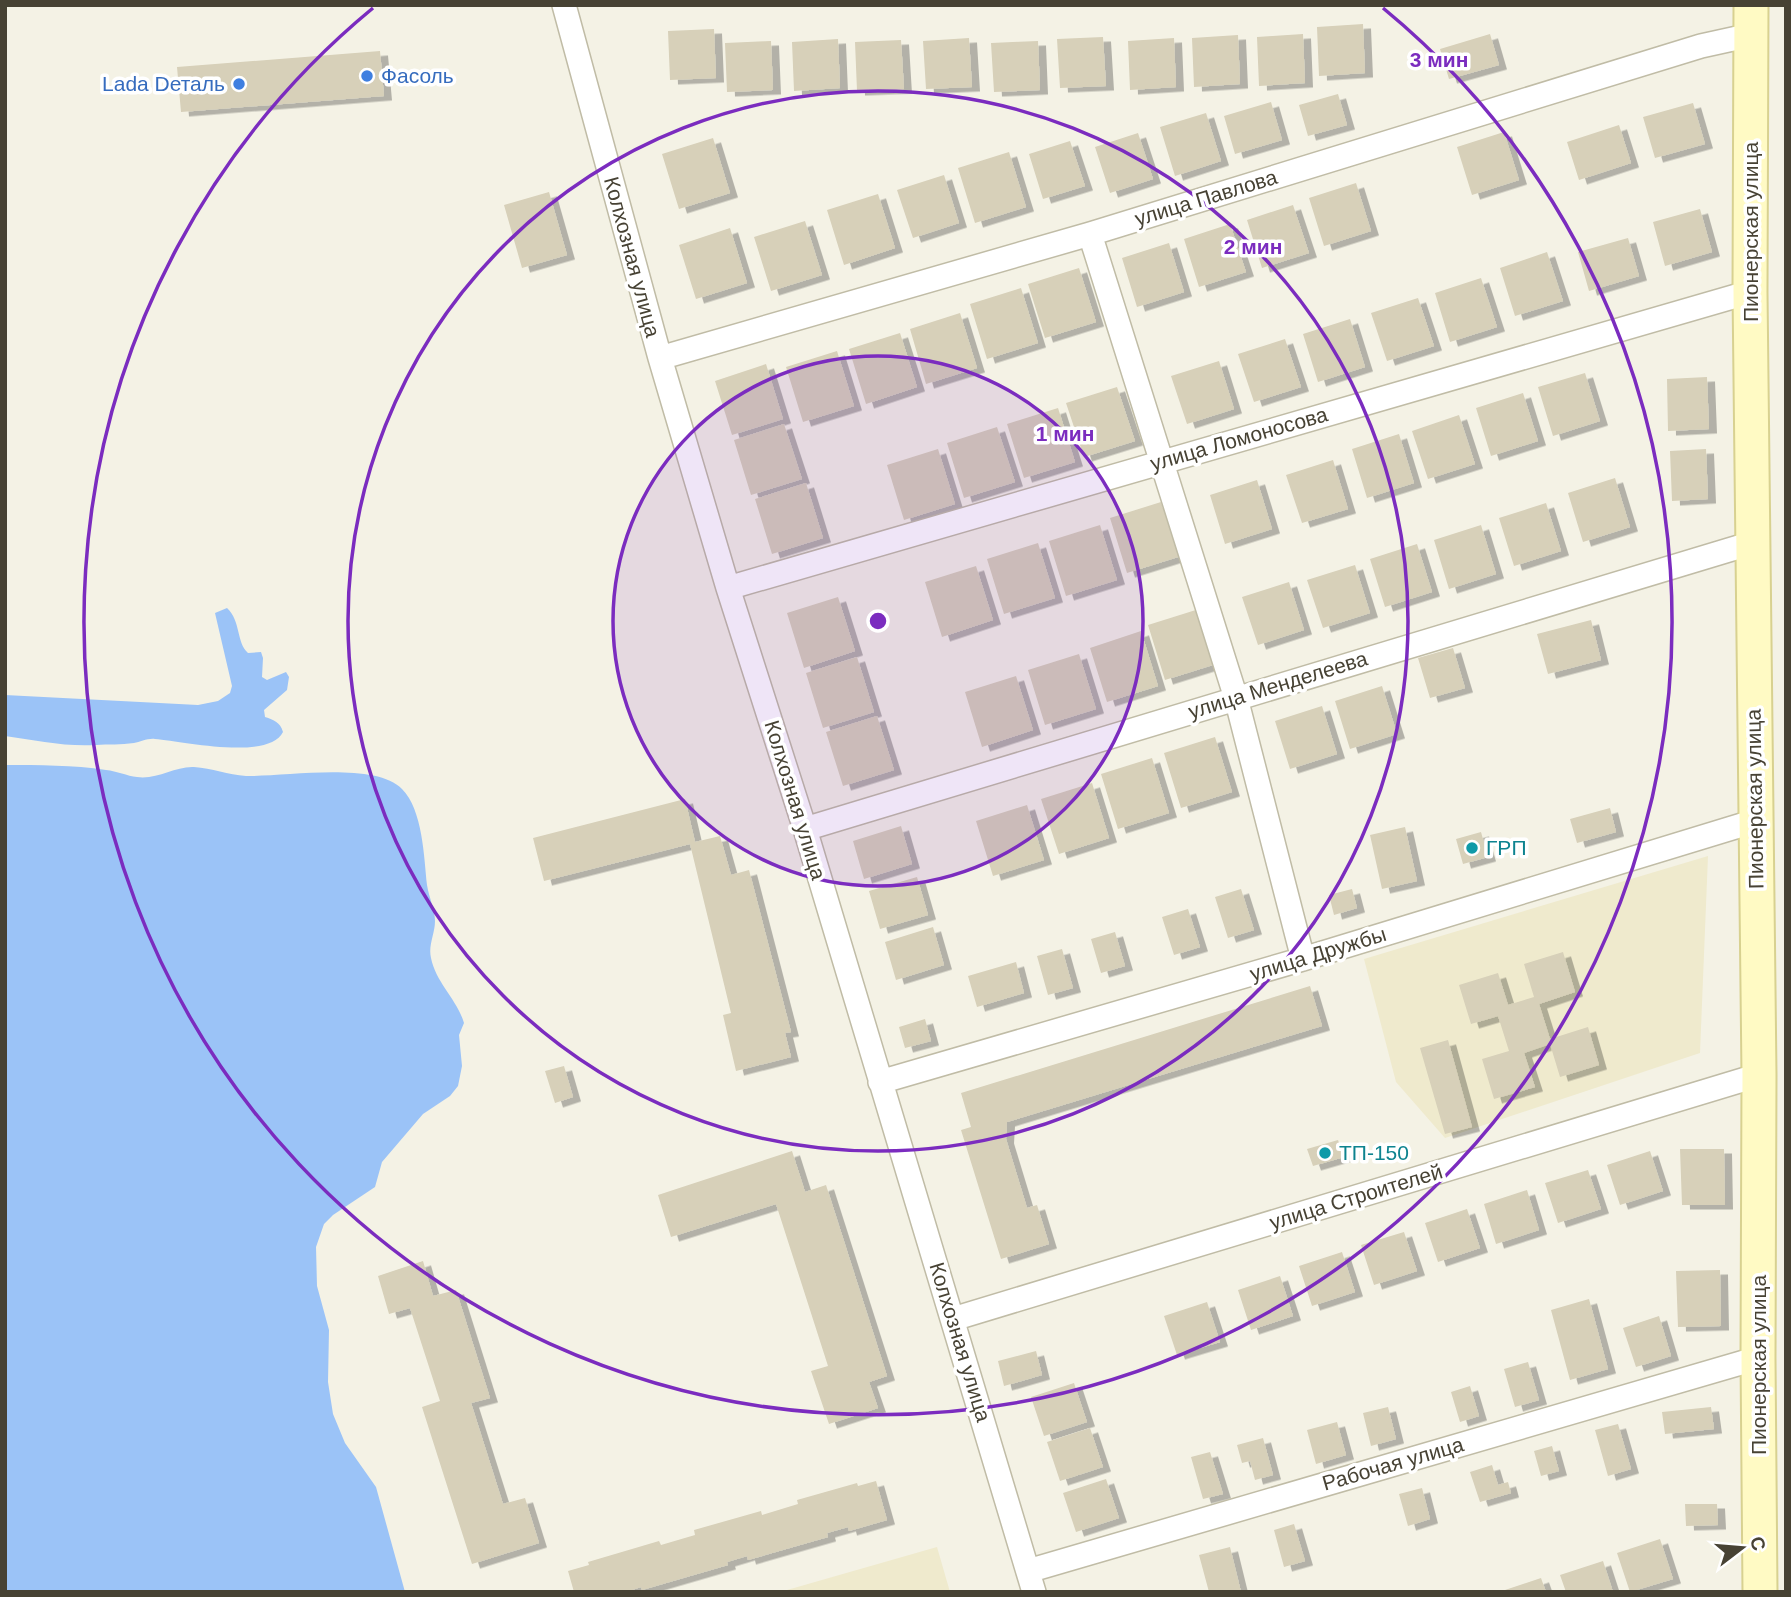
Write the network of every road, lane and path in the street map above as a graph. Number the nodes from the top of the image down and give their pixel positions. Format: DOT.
graph roads {
  1 [pos="564,5"];
  2 [pos="1751,20"];
  3 [pos="1090,234"];
  4 [pos="1750,292"];
  5 [pos="660,358"];
  6 [pos="1162,461"];
  7 [pos="1752,543"];
  8 [pos="728,588"];
  9 [pos="1236,698"];
  10 [pos="1755,821"];
  11 [pos="805,829"];
  12 [pos="1303,959"];
  13 [pos="1759,1075"];
  14 [pos="880,1082"];
  15 [pos="953,1319"];
  16 [pos="1758,1358"];
  17 [pos="1031,1581"];
  18 [pos="1760,1592"];
  1 -- 5 [label="street, Колхозная улица"];
  2 -- 3 [label="street, улица Павлова"];
  2 -- 4 [label="street, Пионерская улица"];
  3 -- 5 [label="street, улица Павлова"];
  3 -- 6 [label="street"];
  4 -- 6 [label="street, улица Ломоносова"];
  4 -- 7 [label="street, Пионерская улица"];
  5 -- 8 [label="street, Колхозная улица"];
  6 -- 8 [label="street, улица Ломоносова"];
  6 -- 9 [label="street"];
  7 -- 9 [label="street, улица Менделеева"];
  7 -- 10 [label="street, Пионерская улица"];
  8 -- 11 [label="street, Колхозная улица"];
  9 -- 11 [label="street, улица Менделеева"];
  9 -- 12 [label="street"];
  10 -- 12 [label="street, улица Дружбы"];
  10 -- 13 [label="street, Пионерская улица"];
  11 -- 14 [label="street, Колхозная улица"];
  12 -- 14 [label="street, улица Дружбы"];
  13 -- 15 [label="street, улица Строителей"];
  13 -- 16 [label="street, Пионерская улица"];
  14 -- 15 [label="street, Колхозная улица"];
  15 -- 17 [label="street, Колхозная улица"];
  16 -- 17 [label="street, Рабочая улица"];
  16 -- 18 [label="street, Пионерская улица"];
}
